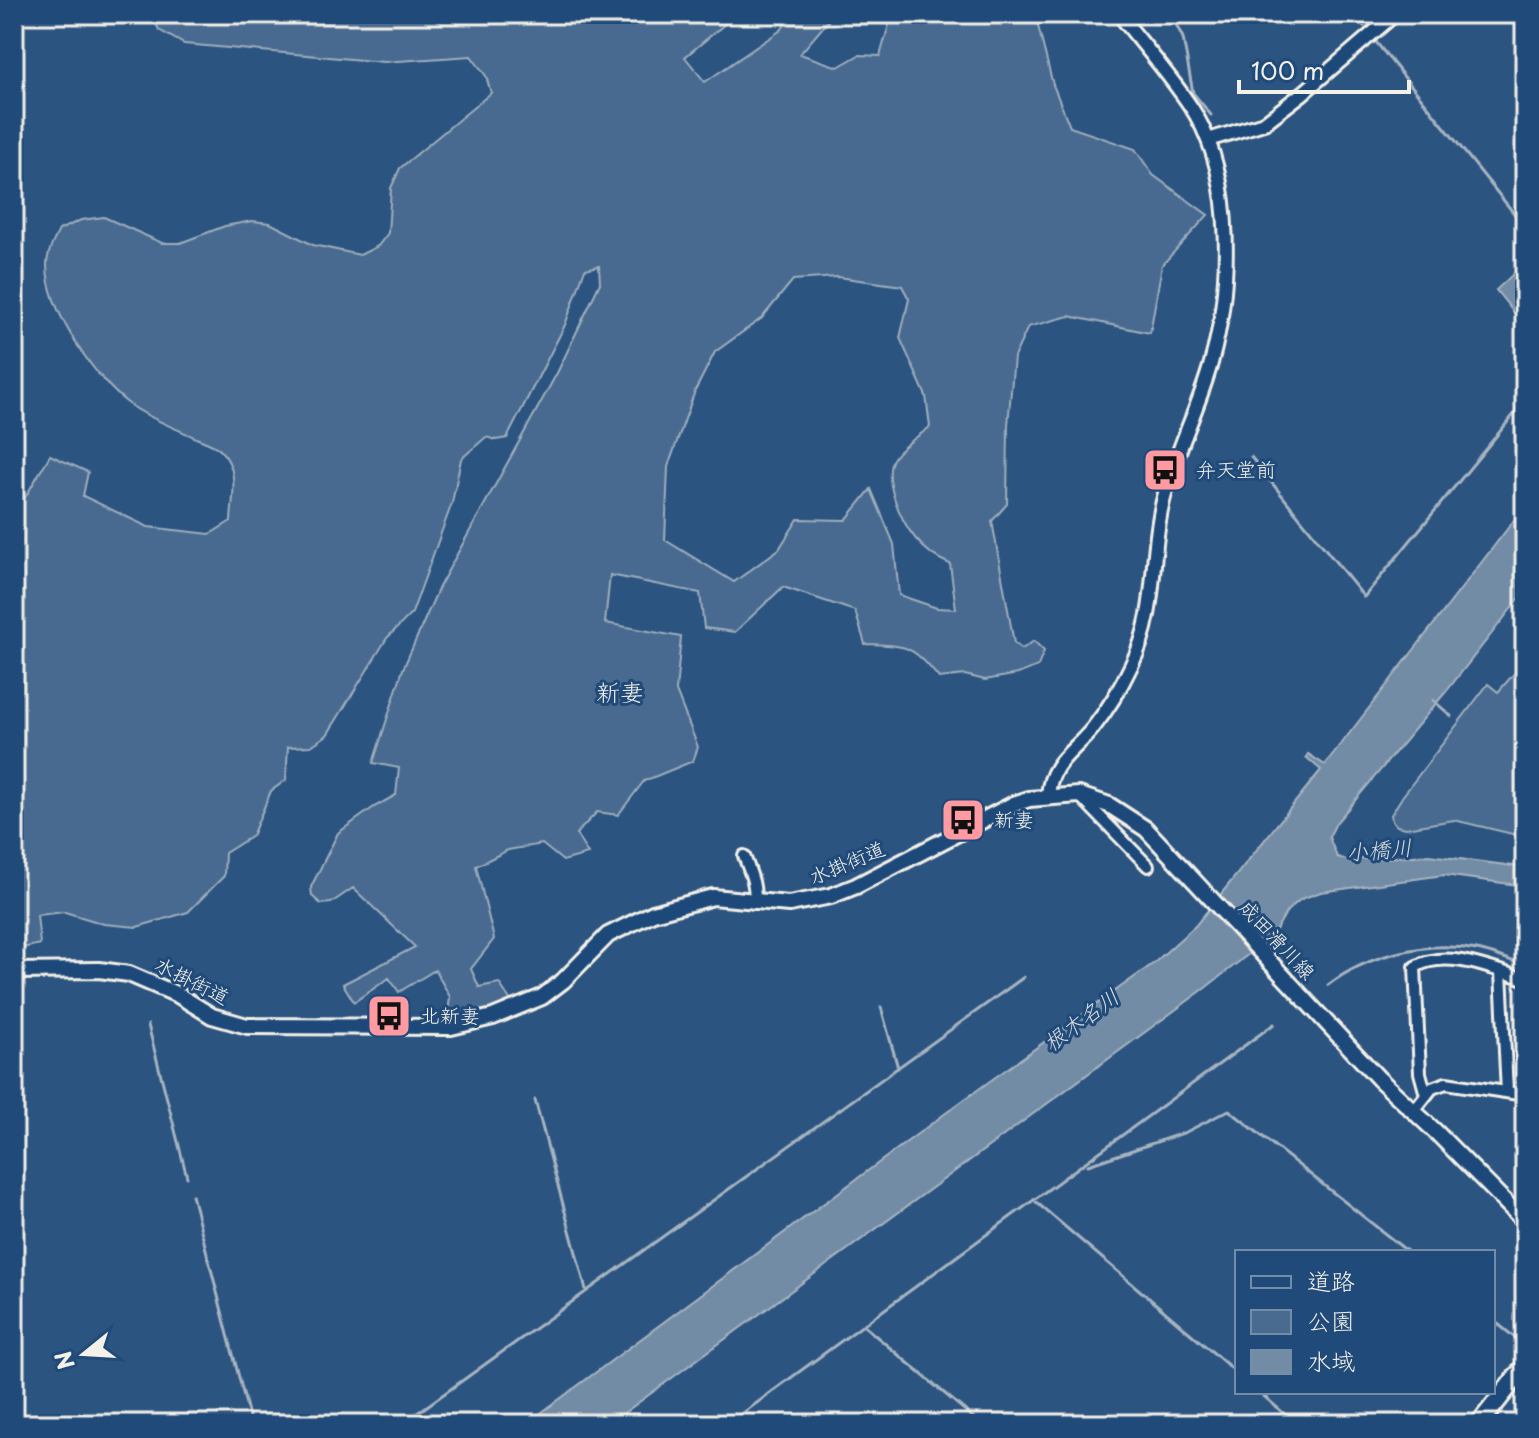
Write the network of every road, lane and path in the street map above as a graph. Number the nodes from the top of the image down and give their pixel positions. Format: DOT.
graph roads {
  1 [pos="1119,14"];
  2 [pos="1395,14"];
  3 [pos="1208,140"];
  4 [pos="1048,795"];
  5 [pos="1079,795"];
  6 [pos="1146,829"];
  7 [pos="744,856"];
  8 [pos="1148,866"];
  9 [pos="754,903"];
  10 [pos="14,971"];
  11 [pos="1501,972"];
  12 [pos="1525,979"];
  13 [pos="1507,1092"];
  14 [pos="1426,1095"];
  15 [pos="1525,1095"];
  16 [pos="1413,1112"];
  17 [pos="1525,1222"];
  18 [pos="1525,1366"];
  19 [pos="1525,1420"];
  20 [pos="1479,1424"];
  21 [pos="1519,1424"];
  1 -- 3 [label="street"];
  2 -- 3 [label="street"];
  3 -- 4 [label="street"];
  4 -- 5 [label="main road, 水掛街道"];
  4 -- 9 [label="main road, 水掛街道"];
  5 -- 6 [label="main road, 水掛街道"];
  5 -- 8 [label="street"];
  6 -- 16 [label="main road, 成田滑川線"];
  7 -- 9 [label="street"];
  9 -- 10 [label="main road, 水掛街道"];
  11 -- 12 [label="street"];
  11 -- 13 [label="street"];
  11 -- 14 [label="street"];
  13 -- 14 [label="street"];
  13 -- 15 [label="street"];
  14 -- 16 [label="street"];
  16 -- 17 [label="main road"];
  18 -- 20 [label="highway"];
  19 -- 21 [label="street"];
}
